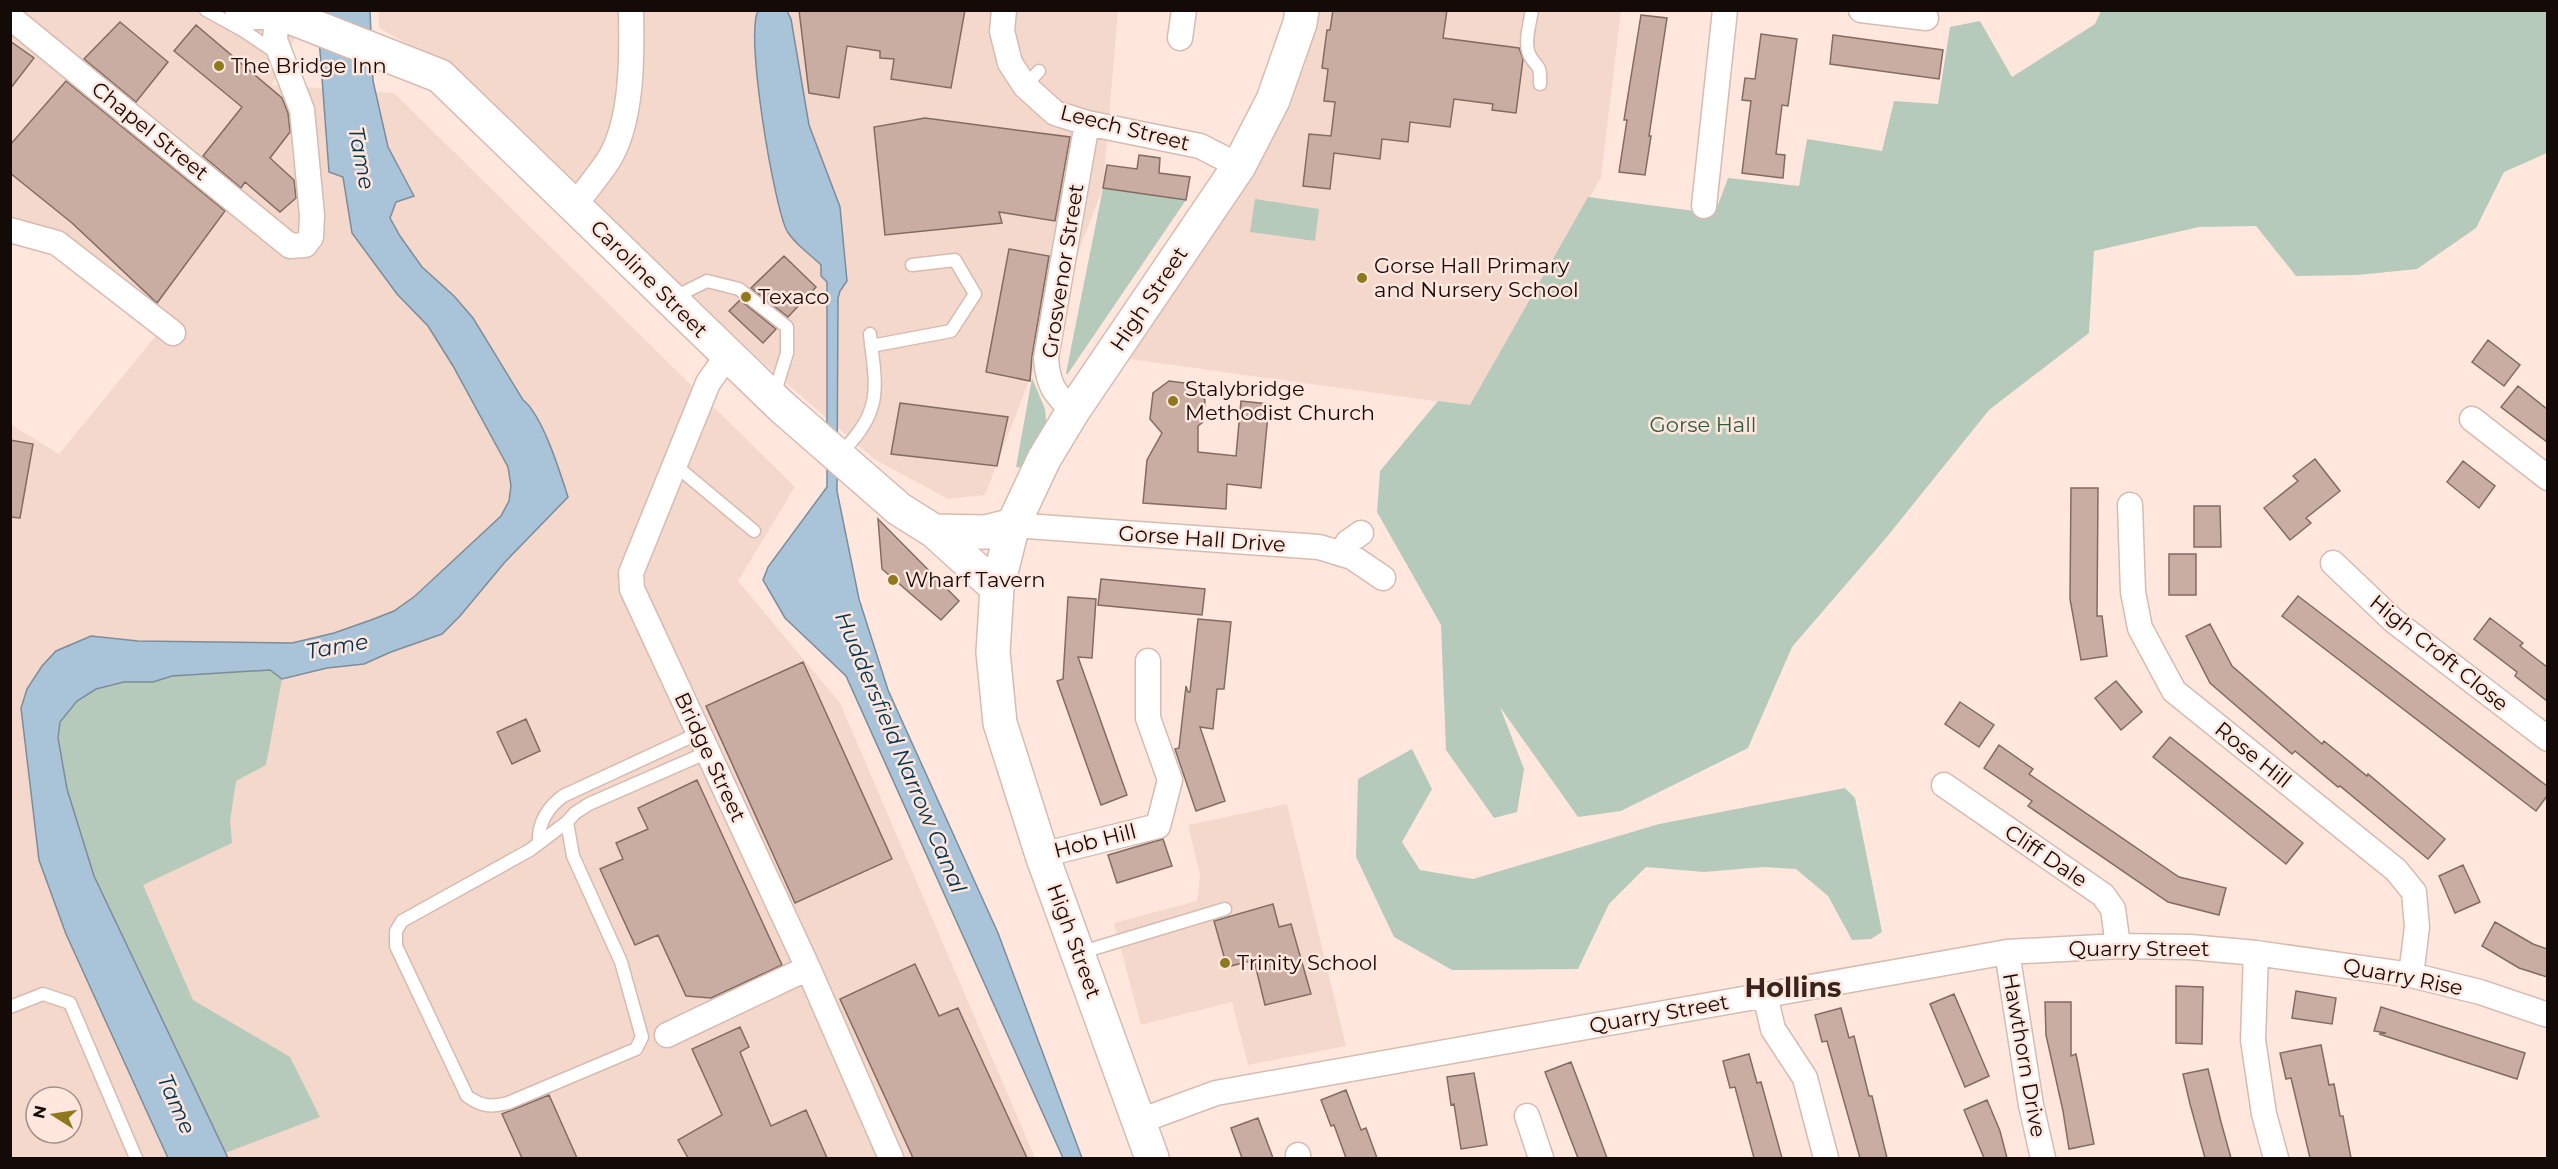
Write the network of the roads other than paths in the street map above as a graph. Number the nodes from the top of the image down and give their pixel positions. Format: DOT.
graph roads {
  1 [pos="206,10"];
  2 [pos="242,10"];
  3 [pos="631,10"];
  4 [pos="1004,10"];
  5 [pos="1184,10"];
  6 [pos="1302,10"];
  7 [pos="1532,10"];
  8 [pos="1725,10"];
  9 [pos="1861,10"];
  10 [pos="288,15"];
  11 [pos="10,17"];
  12 [pos="1926,18"];
  13 [pos="1180,38"];
  14 [pos="281,55"];
  15 [pos="1540,84"];
  16 [pos="1087,123"];
  17 [pos="1239,166"];
  18 [pos="574,205"];
  19 [pos="1704,207"];
  20 [pos="10,230"];
  21 [pos="912,265"];
  22 [pos="670,299"];
  23 [pos="173,333"];
  24 [pos="727,356"];
  25 [pos="773,398"];
  26 [pos="1073,411"];
  27 [pos="2472,419"];
  28 [pos="841,456"];
  29 [pos="675,465"];
  30 [pos="2547,477"];
  31 [pos="2130,505"];
  32 [pos="1013,525"];
  33 [pos="754,531"];
  34 [pos="934,531"];
  35 [pos="1361,533"];
  36 [pos="1341,554"];
  37 [pos="2333,563"];
  38 [pos="1383,578"];
  39 [pos="997,588"];
  40 [pos="1148,661"];
  41 [pos="2547,739"];
  42 [pos="703,742"];
  43 [pos="1944,786"];
  44 [pos="567,822"];
  45 [pos="539,843"];
  46 [pos="1042,855"];
  47 [pos="1225,909"];
  48 [pos="2118,946"];
  49 [pos="2007,952"];
  50 [pos="1078,953"];
  51 [pos="2256,953"];
  52 [pos="808,968"];
  53 [pos="2411,975"];
  54 [pos="1765,995"];
  55 [pos="10,1006"];
  56 [pos="2547,1015"];
  57 [pos="667,1035"];
  58 [pos="1527,1116"];
  59 [pos="1140,1121"];
  60 [pos="136,1158"];
  61 [pos="891,1158"];
  62 [pos="1152,1158"];
  63 [pos="1541,1158"];
  64 [pos="1826,1158"];
  65 [pos="2043,1158"];
  66 [pos="2276,1158"];
  1 -- 14 [label="lane"];
  2 -- 10 [label="main road"];
  3 -- 18 [label="street"];
  4 -- 16 [label="street, Leech Street"];
  5 -- 13 [label="street"];
  6 -- 17 [label="main road, High Street"];
  7 -- 15 [label="lane"];
  8 -- 19 [label="street"];
  9 -- 12 [label="street"];
  10 -- 14 [label="street"];
  10 -- 18 [label="main road, Caroline Street"];
  11 -- 14 [label="street, Chapel Street"];
  16 -- 17 [label="street, Leech Street"];
  16 -- 26 [label="street, Grosvenor Street"];
  17 -- 26 [label="main road, High Street"];
  18 -- 22 [label="main road, Caroline Street"];
  20 -- 23 [label="street"];
  21 -- 28 [label="lane"];
  22 -- 24 [label="main road, Caroline Street"];
  22 -- 25 [label="lane"];
  24 -- 25 [label="main road, Caroline Street"];
  24 -- 29 [label="street, Bridge Street"];
  25 -- 28 [label="main road, Caroline Street"];
  26 -- 32 [label="main road, High Street"];
  27 -- 30 [label="street"];
  28 -- 34 [label="main road, Caroline Street"];
  29 -- 33 [label="lane"];
  29 -- 42 [label="street, Bridge Street"];
  31 -- 53 [label="street, Rose Hill"];
  32 -- 34 [label="main road"];
  32 -- 36 [label="street, Gorse Hall Drive"];
  32 -- 39 [label="main road, High Street"];
  34 -- 39 [label="main road, Caroline Street"];
  35 -- 36 [label="street"];
  36 -- 38 [label="street, Gorse Hall Drive"];
  37 -- 41 [label="street, High Croft Close"];
  39 -- 46 [label="main road, High Street"];
  40 -- 46 [label="street, Hob Hill"];
  42 -- 44 [label="lane"];
  42 -- 45 [label="lane"];
  42 -- 52 [label="street, Bridge Street"];
  43 -- 48 [label="street, Cliff Dale"];
  44 -- 45 [label="lane"];
  44 -- 45 [label="lane"];
  46 -- 50 [label="main road, High Street"];
  47 -- 50 [label="lane"];
  48 -- 49 [label="street, Quarry Street"];
  48 -- 51 [label="street, Quarry Street"];
  49 -- 54 [label="street, Quarry Street"];
  49 -- 65 [label="street, Hawthorn Drive"];
  50 -- 59 [label="main road, High Street"];
  51 -- 53 [label="street, Quarry Rise"];
  51 -- 66 [label="street"];
  52 -- 57 [label="street"];
  52 -- 61 [label="street, Bridge Street"];
  53 -- 56 [label="street, Quarry Rise"];
  54 -- 59 [label="street, Quarry Street"];
  54 -- 64 [label="street"];
  55 -- 60 [label="lane"];
  58 -- 63 [label="street"];
  59 -- 62 [label="main road, High Street"];
}
